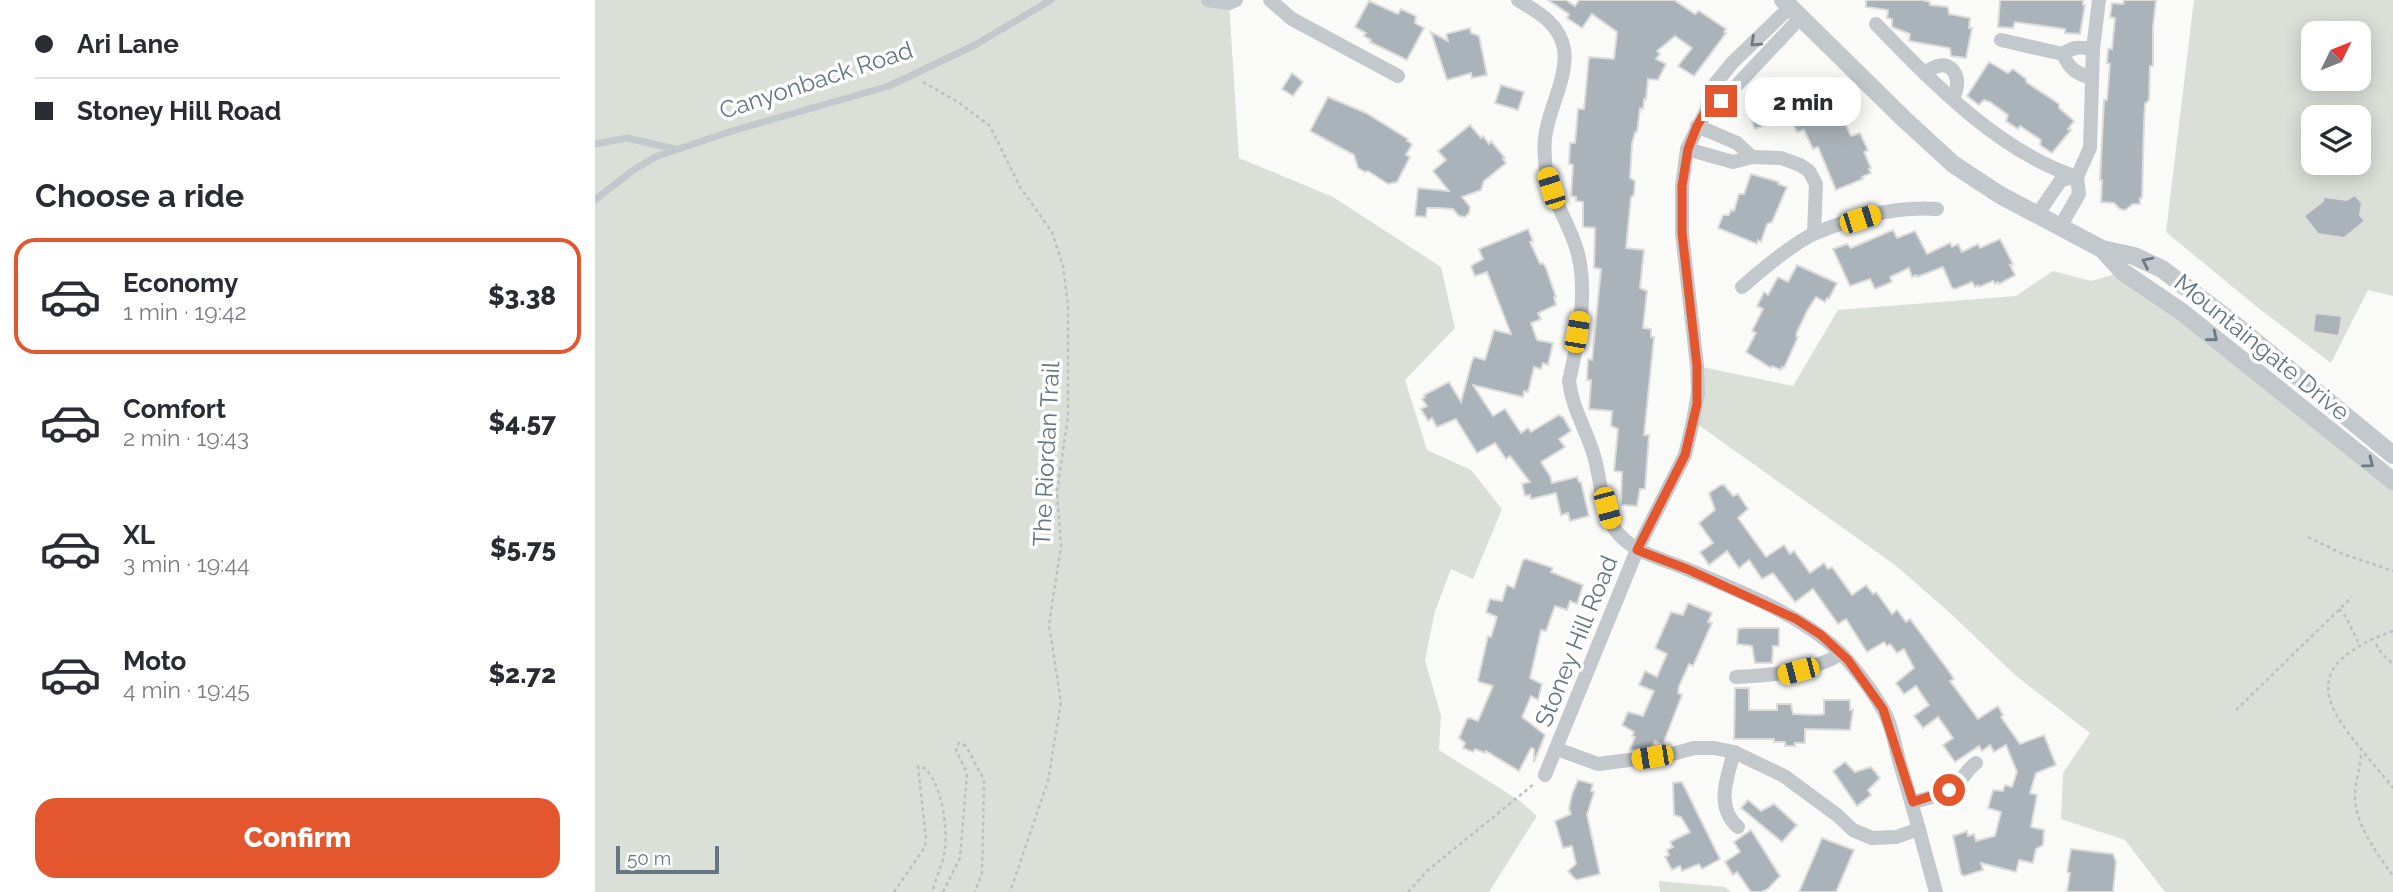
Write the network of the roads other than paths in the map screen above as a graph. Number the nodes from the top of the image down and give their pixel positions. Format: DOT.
graph roads {
  1 [pos="1051,0"];
  2 [pos="1208,0"];
  3 [pos="1236,0"];
  4 [pos="1270,0"];
  5 [pos="1518,0"];
  6 [pos="2099,0"];
  7 [pos="1791,8"];
  8 [pos="1876,24"];
  9 [pos="2001,40"];
  10 [pos="2094,50"];
  11 [pos="2063,54"];
  12 [pos="1733,62"];
  13 [pos="1746,74"];
  14 [pos="1925,74"];
  15 [pos="1398,76"];
  16 [pos="2092,78"];
  17 [pos="1953,99"];
  18 [pos="1707,109"];
  19 [pos="1697,126"];
  20 [pos="595,144"];
  21 [pos="676,149"];
  22 [pos="1688,149"];
  23 [pos="1752,157"];
  24 [pos="2077,177"];
  25 [pos="595,200"];
  26 [pos="1937,209"];
  27 [pos="2037,215"];
  28 [pos="2060,227"];
  29 [pos="1814,233"];
  30 [pos="2102,249"];
  31 [pos="1742,287"];
  32 [pos="2393,455"];
  33 [pos="2393,481"];
  34 [pos="1637,550"];
  35 [pos="1841,654"];
  36 [pos="1736,677"];
  37 [pos="1557,749"];
  38 [pos="1734,752"];
  39 [pos="1976,763"];
  40 [pos="1545,775"];
  41 [pos="1913,802"];
  42 [pos="1738,827"];
  43 [pos="1919,829"];
  44 [pos="1936,892"];
  1 -- 21 [label="lane, Canyonback Road"];
  2 -- 3 [label="street"];
  4 -- 15 [label="street"];
  5 -- 34 [label="street"];
  6 -- 10 [label="street"];
  7 -- 12 [label="street, Stoney Hill Road, one-way"];
  7 -- 13 [label="street, Stoney Hill Road"];
  7 -- 27 [label="street, Mountaingate Drive"];
  8 -- 14 [label="street"];
  9 -- 11 [label="street"];
  10 -- 11 [label="street"];
  10 -- 16 [label="street"];
  11 -- 16 [label="street"];
  12 -- 13 [label="street"];
  12 -- 18 [label="street, Stoney Hill Road"];
  13 -- 18 [label="street, Stoney Hill Road"];
  14 -- 17 [label="street"];
  14 -- 17 [label="street"];
  16 -- 24 [label="street"];
  17 -- 24 [label="street"];
  18 -- 19 [label="street, Stoney Hill Road"];
  19 -- 22 [label="street, Stoney Hill Road"];
  19 -- 23 [label="street"];
  20 -- 21 [label="lane"];
  21 -- 25 [label="lane, Canyonback Road"];
  22 -- 23 [label="street"];
  22 -- 34 [label="street, Stoney Hill Road"];
  23 -- 29 [label="street"];
  24 -- 27 [label="street"];
  24 -- 28 [label="street"];
  26 -- 29 [label="street"];
  27 -- 28 [label="street, Mountaingate Drive"];
  28 -- 30 [label="street, Mountaingate Drive"];
  29 -- 31 [label="street"];
  32 -- 30 [label="street, Mountaingate Drive, one-way"];
  30 -- 33 [label="street, Mountaingate Drive, one-way"];
  34 -- 35 [label="street"];
  34 -- 37 [label="street, Stoney Hill Road"];
  35 -- 36 [label="street"];
  35 -- 41 [label="street"];
  37 -- 38 [label="street"];
  37 -- 40 [label="street, Stoney Hill Road"];
  38 -- 42 [label="street"];
  38 -- 43 [label="street"];
  39 -- 41 [label="street"];
  41 -- 43 [label="street"];
  43 -- 44 [label="street"];
}
